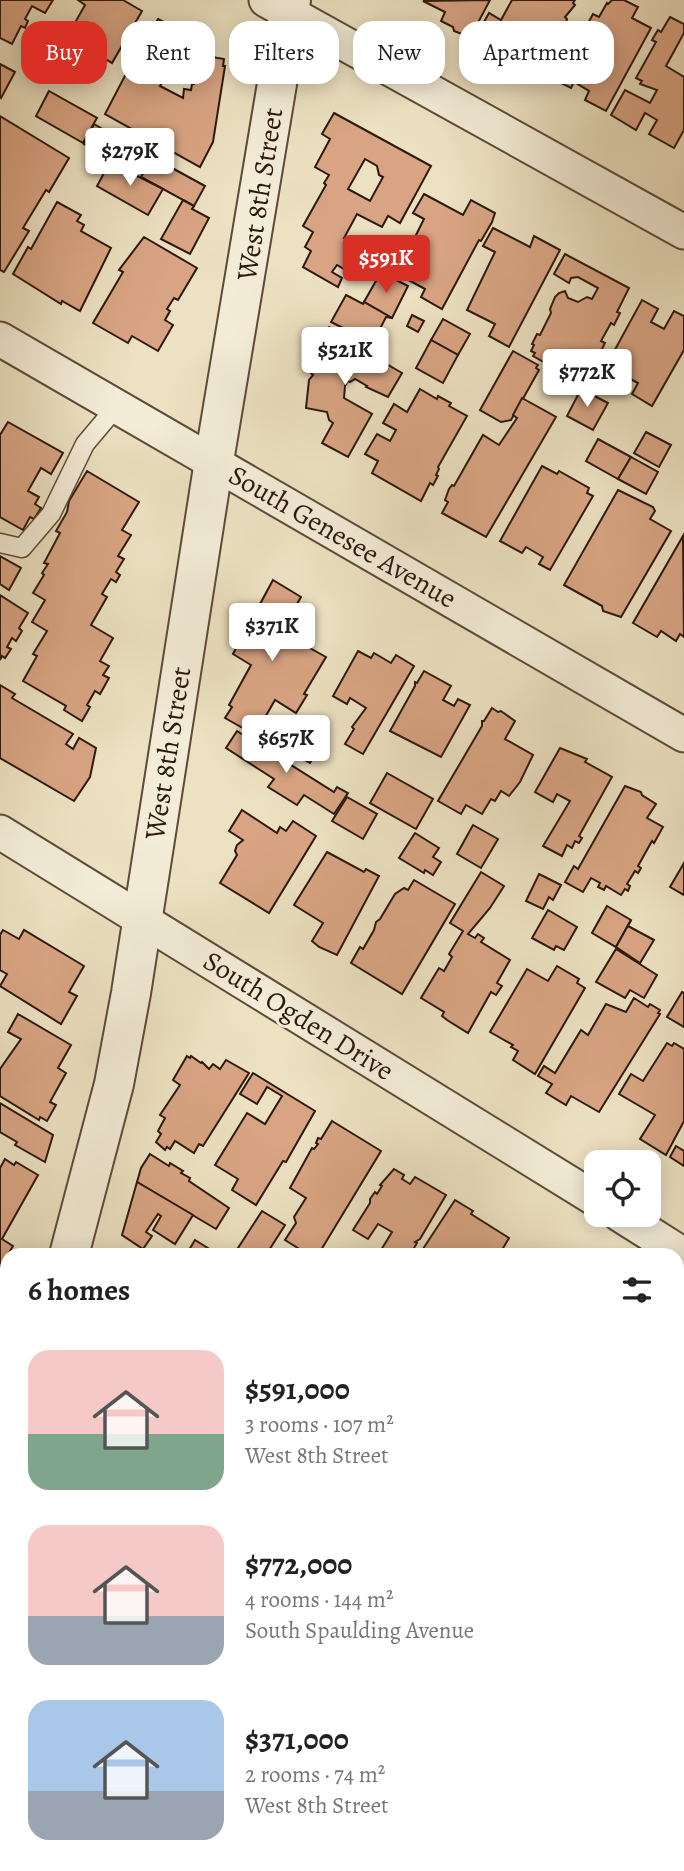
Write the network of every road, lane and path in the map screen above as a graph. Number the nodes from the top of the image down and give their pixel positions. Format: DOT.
graph roads {
  1 [pos="282,4"];
  2 [pos="684,232"];
  3 [pos="0,339"];
  4 [pos="117,406"];
  5 [pos="214,461"];
  6 [pos="0,543"];
  7 [pos="684,735"];
  8 [pos="0,832"];
  9 [pos="142,918"];
  10 [pos="584,1192"];
  11 [pos="640,1227"];
  12 [pos="71,1248"];
  13 [pos="673,1248"];
  1 -- 2 [label="street"];
  1 -- 5 [label="street, West 8th Street"];
  3 -- 4 [label="street, South Genesee Avenue"];
  4 -- 5 [label="street, South Genesee Avenue"];
  4 -- 6 [label="lane"];
  5 -- 7 [label="street, South Genesee Avenue"];
  5 -- 9 [label="street, West 8th Street"];
  8 -- 9 [label="street, South Ogden Drive"];
  9 -- 10 [label="street, South Ogden Drive"];
  9 -- 12 [label="street, West 8th Street"];
  11 -- 13 [label="street"];
}
